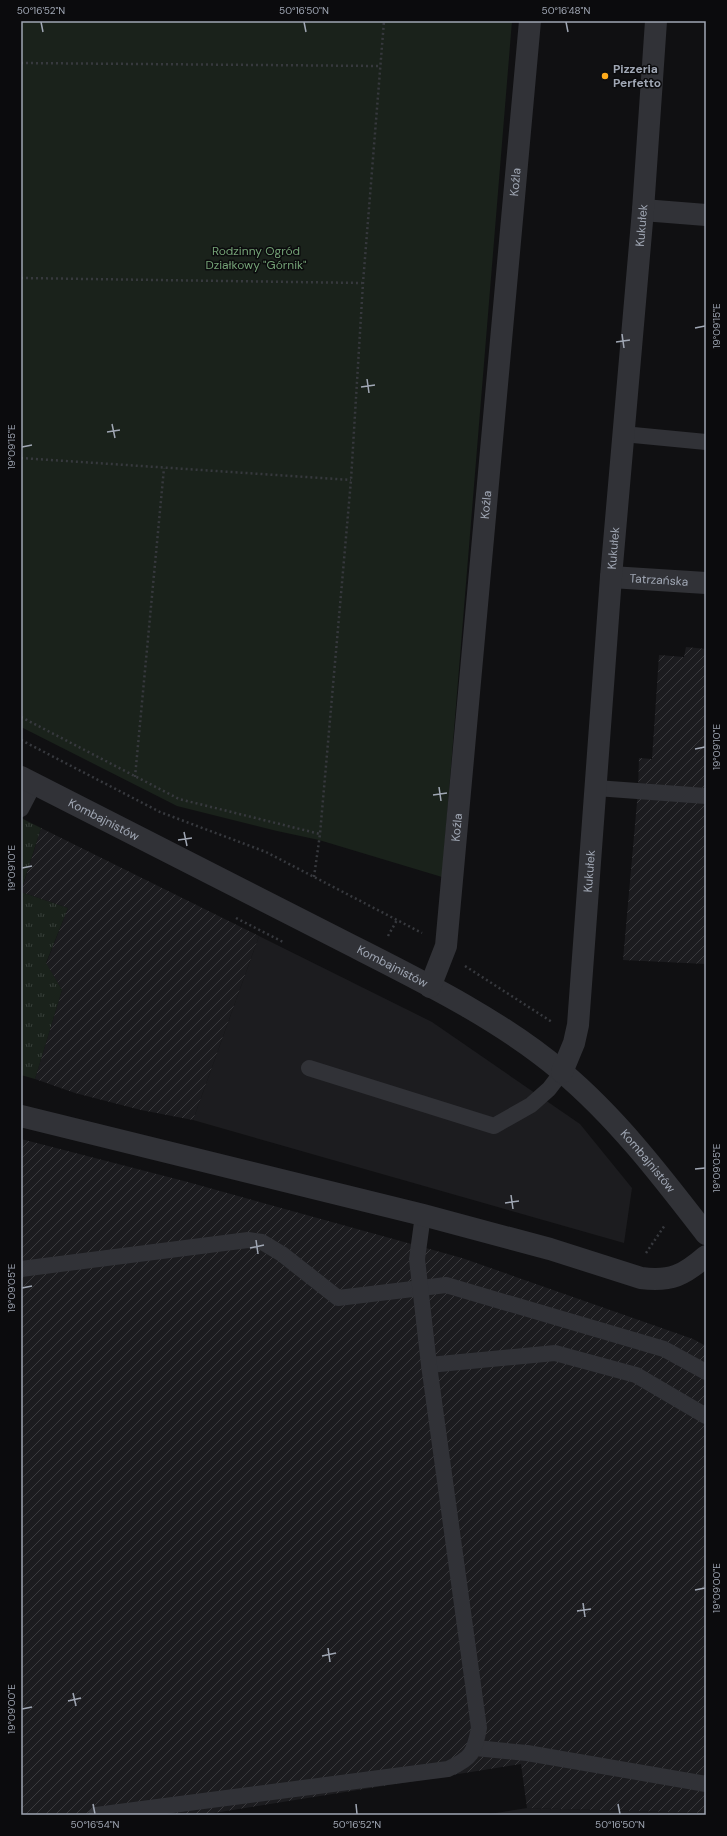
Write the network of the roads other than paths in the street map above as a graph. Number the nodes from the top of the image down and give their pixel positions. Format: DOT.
graph roads {
  1 [pos="530,21"];
  2 [pos="656,21"];
  3 [pos="643,210"];
  4 [pos="706,215"];
  5 [pos="623,434"];
  6 [pos="706,442"];
  7 [pos="611,577"];
  8 [pos="706,583"];
  9 [pos="27,781"];
  10 [pos="596,788"];
  11 [pos="706,796"];
  12 [pos="21,810"];
  13 [pos="430,987"];
  14 [pos="308,1068"];
  15 [pos="562,1072"];
  16 [pos="21,1116"];
  17 [pos="423,1215"];
  18 [pos="706,1234"];
  19 [pos="706,1256"];
  20 [pos="21,1269"];
  21 [pos="420,1288"];
  22 [pos="429,1365"];
  23 [pos="706,1372"];
  24 [pos="706,1416"];
  25 [pos="475,1748"];
  26 [pos="706,1784"];
  27 [pos="96,1815"];
  1 -- 13 [label="street, Koźla"];
  2 -- 3 [label="street, Kukułek"];
  3 -- 4 [label="street"];
  3 -- 5 [label="street, Kukułek"];
  5 -- 6 [label="lane"];
  5 -- 7 [label="street, Kukułek"];
  7 -- 8 [label="street, Tatrzańska"];
  7 -- 10 [label="street, Kukułek"];
  9 -- 12 [label="lane"];
  9 -- 13 [label="street, Kombajnistów"];
  10 -- 11 [label="lane"];
  10 -- 15 [label="street, Kukułek"];
  13 -- 15 [label="street, Kombajnistów"];
  14 -- 15 [label="lane"];
  15 -- 18 [label="street, Kombajnistów"];
  16 -- 17 [label="street"];
  17 -- 19 [label="street"];
  17 -- 21 [label="lane"];
  20 -- 21 [label="lane"];
  21 -- 22 [label="lane"];
  21 -- 23 [label="lane"];
  22 -- 24 [label="lane"];
  22 -- 25 [label="lane"];
  25 -- 26 [label="lane"];
  25 -- 27 [label="lane"];
}
